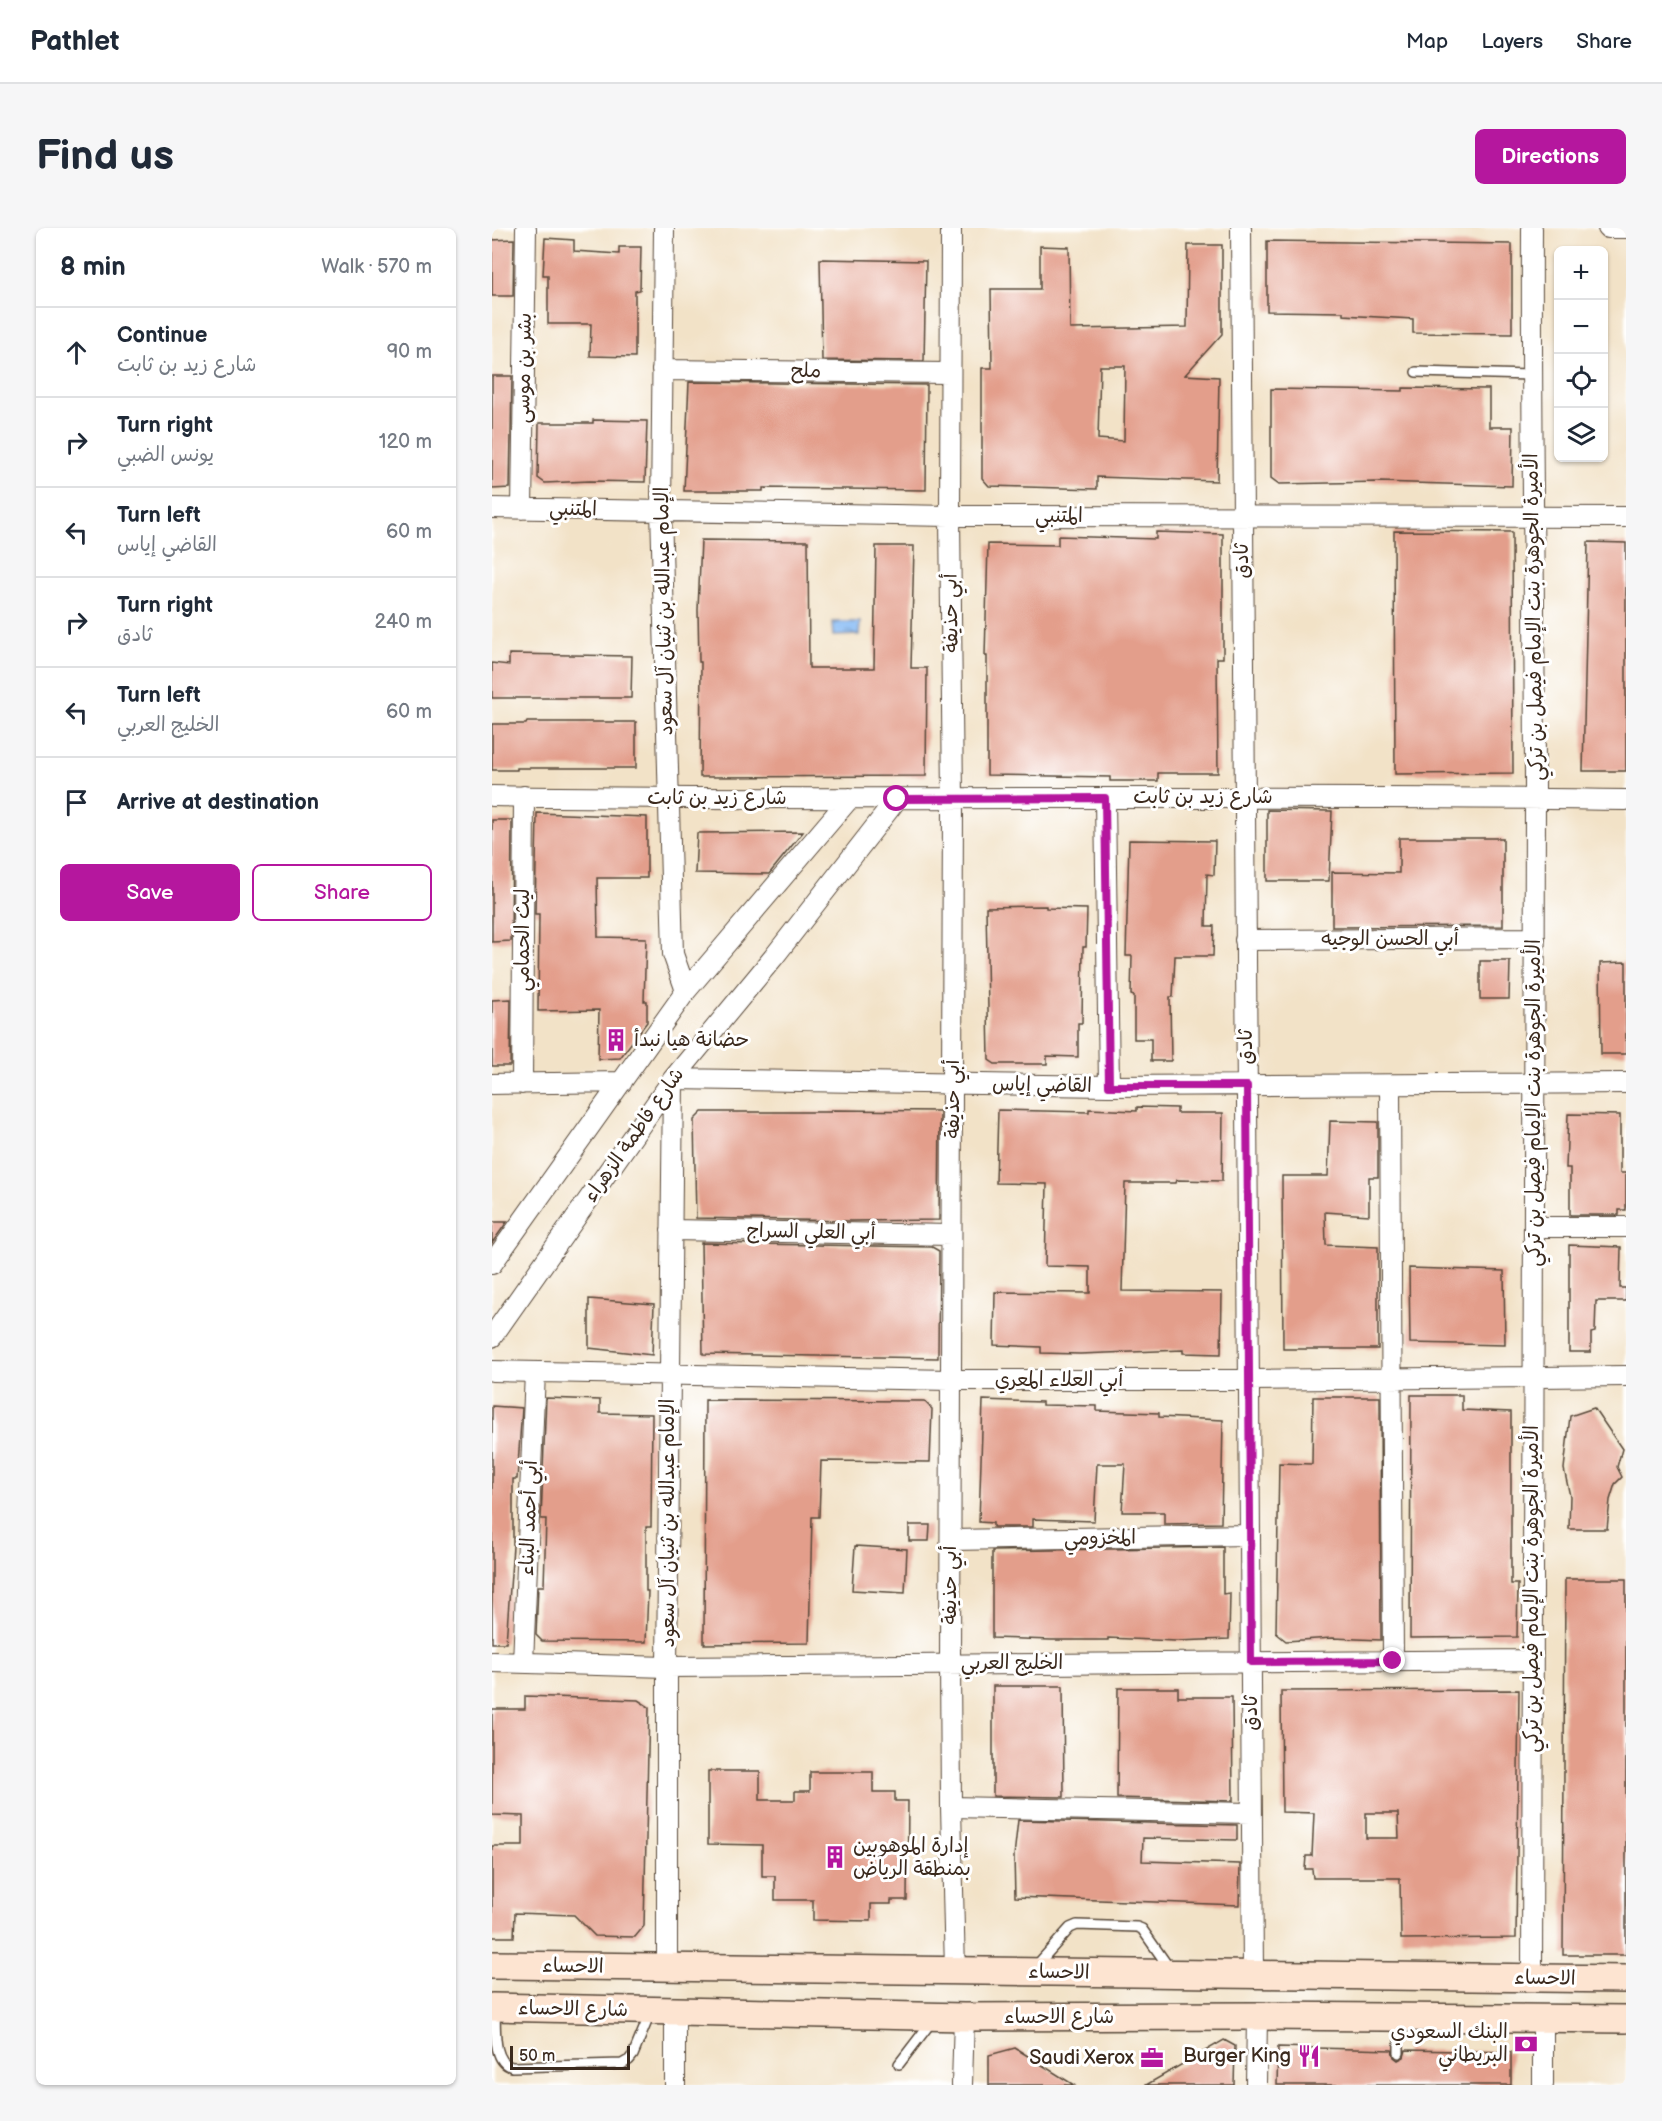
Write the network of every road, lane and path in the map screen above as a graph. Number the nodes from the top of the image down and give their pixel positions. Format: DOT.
graph roads {
  1 [pos="526,228"];
  2 [pos="664,228"];
  3 [pos="951,228"];
  4 [pos="1240,228"];
  5 [pos="1532,228"];
  6 [pos="1608,228"];
  7 [pos="1626,228"];
  8 [pos="662,370"];
  9 [pos="1416,372"];
  10 [pos="949,373"];
  11 [pos="1531,375"];
  12 [pos="492,508"];
  13 [pos="522,509"];
  14 [pos="661,510"];
  15 [pos="950,516"];
  16 [pos="1533,516"];
  17 [pos="1626,517"];
  18 [pos="1241,518"];
  19 [pos="492,796"];
  20 [pos="524,796"];
  21 [pos="1245,796"];
  22 [pos="669,798"];
  23 [pos="850,798"];
  24 [pos="1105,798"];
  25 [pos="1535,798"];
  26 [pos="897,799"];
  27 [pos="953,799"];
  28 [pos="1626,800"];
  29 [pos="1535,938"];
  30 [pos="1245,940"];
  31 [pos="686,991"];
  32 [pos="673,1079"];
  33 [pos="622,1082"];
  34 [pos="1626,1083"];
  35 [pos="492,1084"];
  36 [pos="522,1084"];
  37 [pos="953,1084"];
  38 [pos="1534,1084"];
  39 [pos="1390,1085"];
  40 [pos="1109,1086"];
  41 [pos="1247,1086"];
  42 [pos="1534,1227"];
  43 [pos="1626,1227"];
  44 [pos="671,1230"];
  45 [pos="951,1235"];
  46 [pos="492,1264"];
  47 [pos="492,1337"];
  48 [pos="492,1371"];
  49 [pos="535,1372"];
  50 [pos="669,1374"];
  51 [pos="1626,1376"];
  52 [pos="1392,1377"];
  53 [pos="1533,1377"];
  54 [pos="950,1380"];
  55 [pos="1248,1380"];
  56 [pos="1250,1535"];
  57 [pos="951,1540"];
  58 [pos="1531,1660"];
  59 [pos="1393,1661"];
  60 [pos="492,1662"];
  61 [pos="1251,1662"];
  62 [pos="523,1663"];
  63 [pos="950,1663"];
  64 [pos="667,1666"];
  65 [pos="951,1807"];
  66 [pos="1251,1813"];
  67 [pos="492,1965"];
  68 [pos="667,1967"];
  69 [pos="955,1971"];
  70 [pos="1031,1971"];
  71 [pos="1173,1973"];
  72 [pos="1253,1974"];
  73 [pos="1532,1978"];
  74 [pos="1626,1979"];
  75 [pos="494,2007"];
  76 [pos="663,2011"];
  77 [pos="937,2015"];
  78 [pos="1257,2016"];
  79 [pos="964,2017"];
  80 [pos="1399,2017"];
  81 [pos="1543,2018"];
  82 [pos="1626,2019"];
  83 [pos="1399,2053"];
  84 [pos="899,2064"];
  85 [pos="675,2085"];
  86 [pos="962,2085"];
  87 [pos="1256,2085"];
  88 [pos="1543,2085"];
  1 -- 13 [label="street, بشر بن موسى"];
  2 -- 8 [label="street, الإمام عبدالله بن ثنيان آل سعود"];
  3 -- 10 [label="street, أبي حذيفة"];
  4 -- 18 [label="street, ثادق"];
  5 -- 11 [label="street, الأميرة الجوهرة بنت الإمام فيصل بن تركي"];
  6 -- 7 [label="street"];
  8 -- 10 [label="street, ملح"];
  8 -- 14 [label="street, الإمام عبدالله بن ثنيان آل سعود"];
  9 -- 11 [label="lane"];
  10 -- 15 [label="street, أبي حذيفة"];
  11 -- 16 [label="street, الأميرة الجوهرة بنت الإمام فيصل بن تركي"];
  12 -- 13 [label="street, المتنبي"];
  13 -- 14 [label="street, المتنبي"];
  14 -- 15 [label="street, المتنبي"];
  14 -- 22 [label="street, الإمام عبدالله بن ثنيان آل سعود"];
  15 -- 18 [label="street, المتنبي"];
  15 -- 27 [label="street, أبي حذيفة"];
  16 -- 17 [label="street, المتنبي"];
  16 -- 18 [label="street, المتنبي"];
  16 -- 25 [label="street, الأميرة الجوهرة بنت الإمام فيصل بن تركي"];
  18 -- 21 [label="street, ثادق"];
  19 -- 20 [label="street, شارع زيد بن ثابت"];
  20 -- 22 [label="street, شارع زيد بن ثابت"];
  20 -- 36 [label="street, ليث الحمامي"];
  21 -- 24 [label="street, شارع زيد بن ثابت"];
  21 -- 25 [label="street, شارع زيد بن ثابت"];
  21 -- 30 [label="street, ثادق"];
  22 -- 23 [label="street, شارع زيد بن ثابت"];
  22 -- 31 [label="street, الإمام عبدالله بن ثنيان آل سعود"];
  23 -- 26 [label="street, شارع زيد بن ثابت"];
  23 -- 31 [label="street, شارع فاطمة الزهراء"];
  24 -- 27 [label="street, شارع زيد بن ثابت"];
  24 -- 40 [label="street"];
  25 -- 28 [label="street, شارع زيد بن ثابت"];
  25 -- 29 [label="street, الأميرة الجوهرة بنت الإمام فيصل بن تركي"];
  26 -- 27 [label="street, شارع زيد بن ثابت"];
  26 -- 32 [label="street, شارع فاطمة الزهراء"];
  27 -- 37 [label="street, أبي حذيفة"];
  29 -- 30 [label="street, أبي الحسن الوجيه"];
  29 -- 38 [label="street, الأميرة الجوهرة بنت الإمام فيصل بن تركي"];
  30 -- 41 [label="street, ثادق"];
  31 -- 33 [label="street, شارع فاطمة الزهراء"];
  32 -- 37 [label="street, القاضي إياس"];
  32 -- 44 [label="street, الإمام عبدالله بن ثنيان آل سعود"];
  32 -- 47 [label="street, شارع فاطمة الزهراء"];
  33 -- 36 [label="street"];
  33 -- 46 [label="street, شارع فاطمة الزهراء"];
  34 -- 38 [label="street, القاضي إياس"];
  35 -- 36 [label="street"];
  37 -- 40 [label="street, القاضي إياس"];
  37 -- 45 [label="street, أبي حذيفة"];
  38 -- 39 [label="street, القاضي إياس"];
  38 -- 42 [label="street, الأميرة الجوهرة بنت الإمام فيصل بن تركي"];
  39 -- 41 [label="street, القاضي إياس"];
  39 -- 52 [label="street"];
  40 -- 41 [label="street, القاضي إياس"];
  41 -- 55 [label="street, ثادق"];
  42 -- 43 [label="street"];
  42 -- 53 [label="street, الأميرة الجوهرة بنت الإمام فيصل بن تركي"];
  44 -- 45 [label="street, أبي العلي السراج"];
  44 -- 50 [label="street, الإمام عبدالله بن ثنيان آل سعود"];
  45 -- 54 [label="street, أبي حذيفة"];
  48 -- 49 [label="street, أبي العلاء المعري"];
  49 -- 50 [label="street, أبي العلاء المعري"];
  49 -- 62 [label="street, أبي أحمد البناء"];
  50 -- 54 [label="street, أبي العلاء المعري"];
  50 -- 64 [label="street, الإمام عبدالله بن ثنيان آل سعود"];
  51 -- 53 [label="street, أبي العلاء المعري"];
  52 -- 53 [label="street, أبي العلاء المعري"];
  52 -- 55 [label="street, أبي العلاء المعري"];
  52 -- 59 [label="street"];
  53 -- 58 [label="street, الأميرة الجوهرة بنت الإمام فيصل بن تركي"];
  54 -- 55 [label="street, أبي العلاء المعري"];
  54 -- 57 [label="street, أبي حذيفة"];
  55 -- 56 [label="street, ثادق"];
  56 -- 57 [label="street, المخزومي"];
  56 -- 61 [label="street, ثادق"];
  57 -- 63 [label="street, أبي حذيفة"];
  58 -- 59 [label="street, الخليج العربي"];
  58 -- 73 [label="street, الأميرة الجوهرة بنت الإمام فيصل بن تركي"];
  59 -- 61 [label="street, الخليج العربي"];
  60 -- 62 [label="street, الخليج العربي"];
  61 -- 63 [label="street, الخليج العربي"];
  61 -- 66 [label="street, ثادق"];
  62 -- 64 [label="street, الخليج العربي"];
  63 -- 64 [label="street, الخليج العربي"];
  63 -- 65 [label="street, أبي حذيفة"];
  64 -- 68 [label="street, الإمام عبدالله بن ثنيان آل سعود"];
  65 -- 66 [label="street"];
  65 -- 69 [label="street, أبي حذيفة"];
  66 -- 72 [label="street, ثادق"];
  67 -- 68 [label="main road, الاحساء"];
  68 -- 69 [label="main road, الاحساء"];
  69 -- 70 [label="main road, الاحساء"];
  70 -- 71 [label="main road, الاحساء"];
  70 -- 71 [label="lane"];
  71 -- 72 [label="main road, الاحساء"];
  72 -- 73 [label="main road, الاحساء"];
  73 -- 74 [label="main road, الاحساء"];
  75 -- 76 [label="main road, شارع الاحساء"];
  75 -- 76 [label="lane"];
  76 -- 77 [label="main road, شارع الاحساء"];
  76 -- 85 [label="street"];
  77 -- 79 [label="main road, شارع الاحساء"];
  77 -- 84 [label="lane"];
  78 -- 79 [label="main road, شارع الاحساء"];
  78 -- 80 [label="main road, شارع الاحساء"];
  78 -- 87 [label="street"];
  79 -- 86 [label="street"];
  80 -- 81 [label="main road, شارع الاحساء"];
  80 -- 83 [label="lane"];
  81 -- 82 [label="main road, شارع الاحساء"];
  81 -- 88 [label="street"];
}
